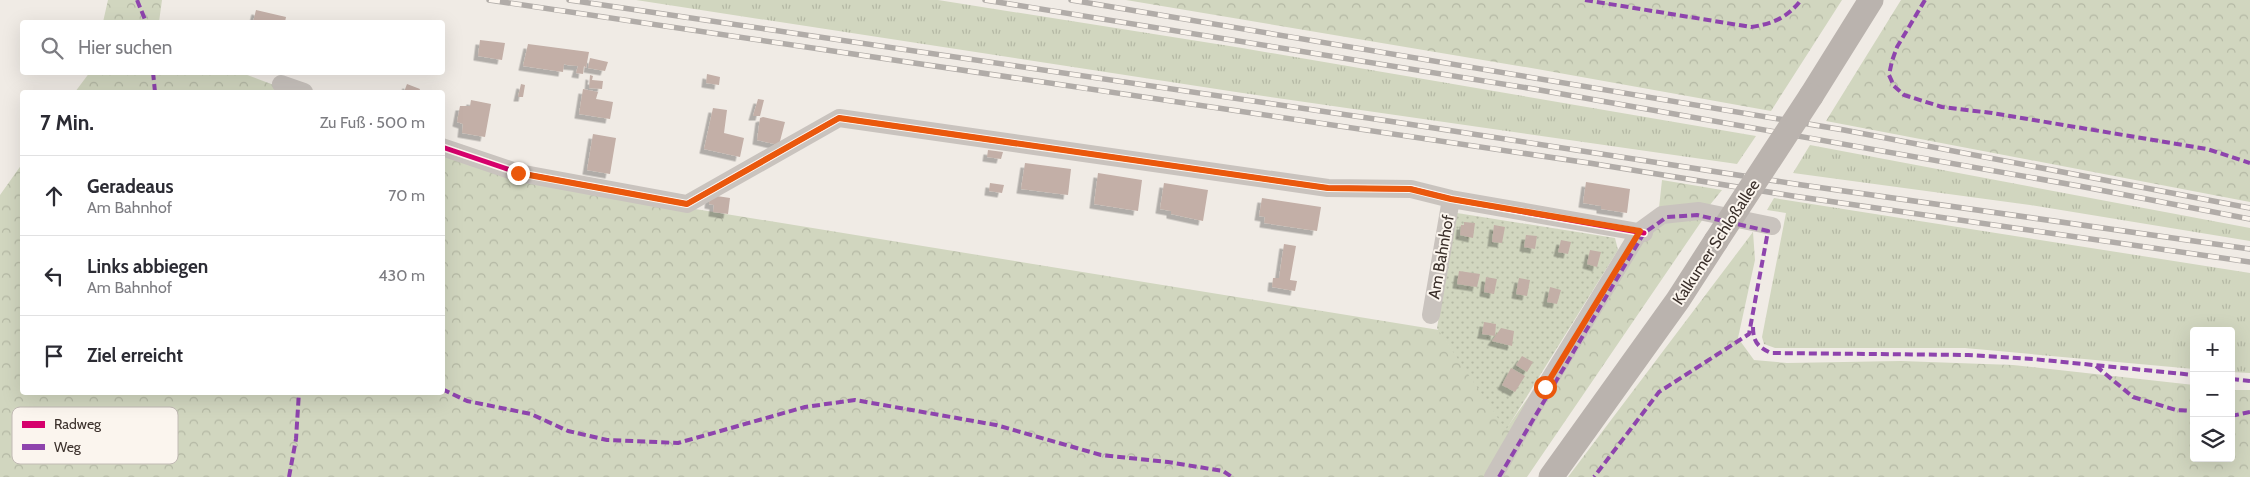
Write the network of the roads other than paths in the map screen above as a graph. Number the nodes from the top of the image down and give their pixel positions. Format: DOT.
graph roads {
  1 [pos="1871,0"];
  2 [pos="281,84"];
  3 [pos="298,90"];
  4 [pos="445,149"];
  5 [pos="1451,199"];
  6 [pos="1772,226"];
  7 [pos="1642,232"];
  8 [pos="1431,315"];
  9 [pos="1493,477"];
  10 [pos="1550,477"];
  1 -- 10 [label="main road, Kalkumer Schloßallee, bridge"];
  2 -- 3 [label="street"];
  4 -- 5 [label="street, Am Bahnhof"];
  5 -- 7 [label="street, Am Bahnhof"];
  5 -- 8 [label="street, Am Bahnhof"];
  6 -- 7 [label="street"];
  7 -- 9 [label="street"];
}
